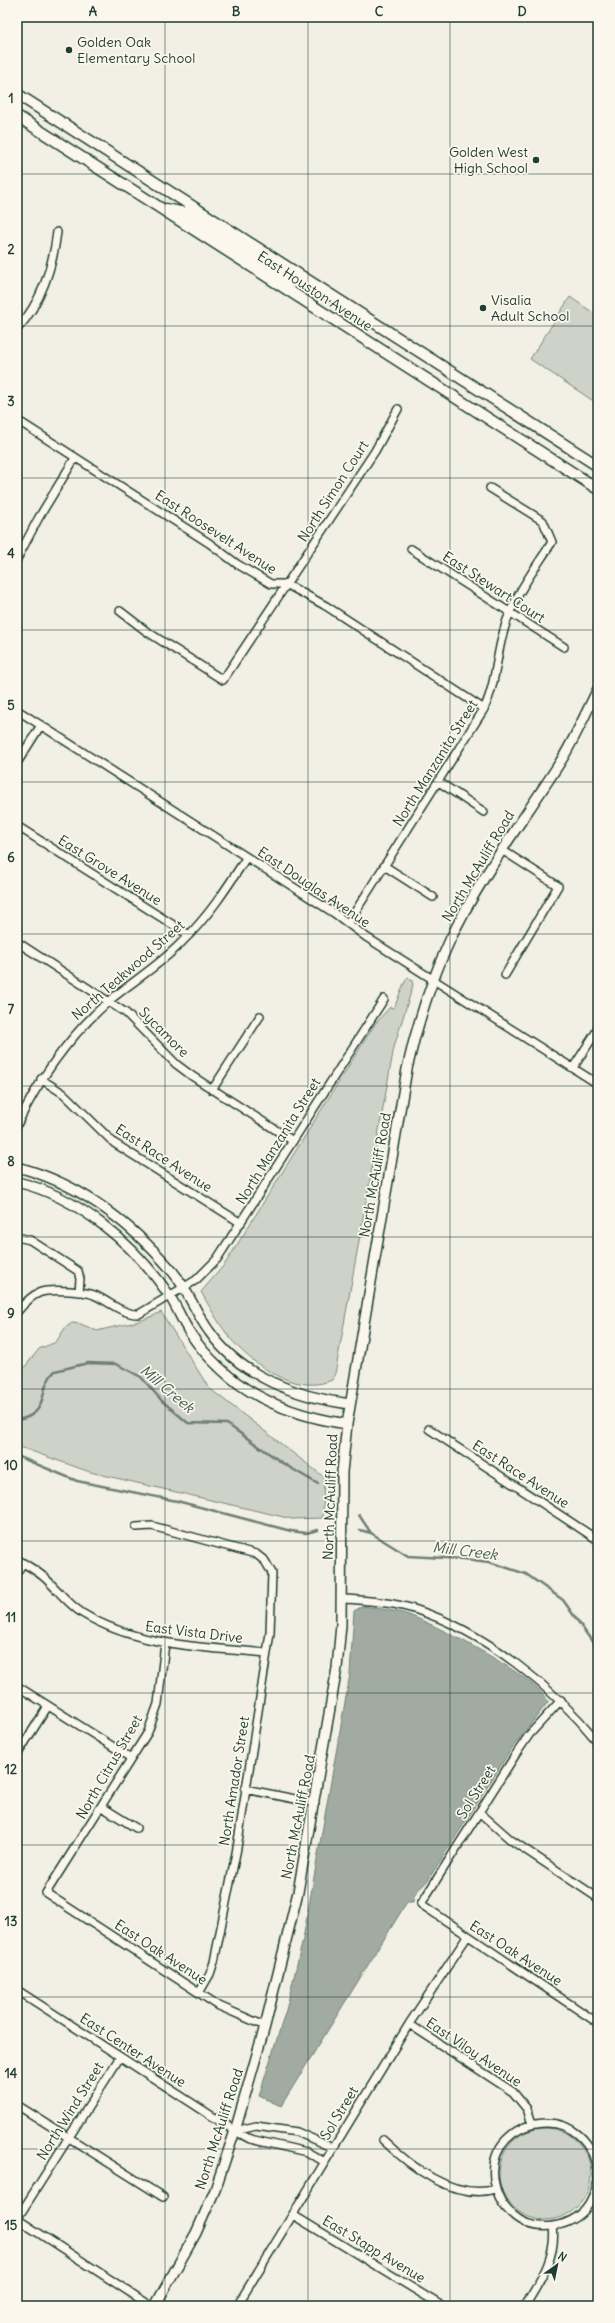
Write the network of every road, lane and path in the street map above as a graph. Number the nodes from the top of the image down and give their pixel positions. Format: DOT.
graph roads {
  1 [pos="17,94"];
  2 [pos="17,116"];
  3 [pos="160,208"];
  4 [pos="57,232"];
  5 [pos="306,280"];
  6 [pos="17,329"];
  7 [pos="398,409"];
  8 [pos="17,420"];
  9 [pos="75,458"];
  10 [pos="598,466"];
  11 [pos="490,488"];
  12 [pos="598,490"];
  13 [pos="411,549"];
  14 [pos="17,559"];
  15 [pos="286,584"];
  16 [pos="120,611"];
  17 [pos="510,613"];
  18 [pos="564,647"];
  19 [pos="598,689"];
  20 [pos="484,709"];
  21 [pos="17,710"];
  22 [pos="41,725"];
  23 [pos="17,763"];
  24 [pos="439,782"];
  25 [pos="484,812"];
  26 [pos="17,826"];
  27 [pos="502,850"];
  28 [pos="246,858"];
  29 [pos="386,866"];
  30 [pos="433,897"];
  31 [pos="348,923"];
  32 [pos="189,935"];
  33 [pos="17,942"];
  34 [pos="505,975"];
  35 [pos="433,980"];
  36 [pos="384,999"];
  37 [pos="109,1001"];
  38 [pos="260,1016"];
  39 [pos="598,1029"];
  40 [pos="573,1068"];
  41 [pos="41,1079"];
  42 [pos="598,1084"];
  43 [pos="212,1090"];
  44 [pos="17,1125"];
  45 [pos="293,1141"];
  46 [pos="17,1167"];
  47 [pos="17,1182"];
  48 [pos="241,1222"];
  49 [pos="17,1238"];
  50 [pos="184,1287"];
  51 [pos="79,1292"];
  52 [pos="170,1296"];
  53 [pos="17,1312"];
  54 [pos="350,1404"];
  55 [pos="347,1424"];
  56 [pos="429,1429"];
  57 [pos="136,1527"];
  58 [pos="598,1540"];
  59 [pos="20,1561"];
  60 [pos="17,1572"];
  61 [pos="342,1598"];
  62 [pos="165,1643"];
  63 [pos="267,1653"];
  64 [pos="17,1686"];
  65 [pos="561,1700"];
  66 [pos="48,1706"];
  67 [pos="598,1742"];
  68 [pos="17,1755"];
  69 [pos="131,1758"];
  70 [pos="245,1789"];
  71 [pos="315,1802"];
  72 [pos="102,1807"];
  73 [pos="479,1812"];
  74 [pos="136,1828"];
  75 [pos="46,1893"];
  76 [pos="598,1898"];
  77 [pos="421,1904"];
  78 [pos="467,1937"];
  79 [pos="17,1990"];
  80 [pos="199,1993"];
  81 [pos="598,2023"];
  82 [pos="409,2024"];
  83 [pos="265,2026"];
  84 [pos="120,2057"];
  85 [pos="17,2105"];
  86 [pos="532,2124"];
  87 [pos="235,2131"];
  88 [pos="69,2138"];
  89 [pos="383,2140"];
  90 [pos="333,2148"];
  91 [pos="325,2162"];
  92 [pos="598,2165"];
  93 [pos="598,2180"];
  94 [pos="496,2189"];
  95 [pos="163,2197"];
  96 [pos="293,2215"];
  97 [pos="17,2219"];
  98 [pos="554,2226"];
  99 [pos="239,2305"];
  100 [pos="152,2306"];
  101 [pos="155,2306"];
  102 [pos="442,2306"];
  103 [pos="525,2306"];
  1 -- 5 [label="main road, East Houston Avenue"];
  2 -- 3 [label="main road, East Houston Avenue"];
  3 -- 5 [label="main road"];
  3 -- 12 [label="main road, East Houston Avenue"];
  4 -- 6 [label="street"];
  5 -- 10 [label="main road, East Houston Avenue"];
  7 -- 15 [label="street, North Simon Court"];
  8 -- 9 [label="street, East Roosevelt Avenue"];
  9 -- 14 [label="street"];
  9 -- 15 [label="street, East Roosevelt Avenue"];
  11 -- 17 [label="street, North Manzanita Street"];
  13 -- 17 [label="street, East Stewart Court"];
  15 -- 16 [label="street, North Simon Court"];
  15 -- 20 [label="street, East Roosevelt Avenue"];
  17 -- 18 [label="street, East Stewart Court"];
  17 -- 20 [label="street, North Manzanita Street"];
  19 -- 27 [label="street, North McAuliff Road"];
  20 -- 24 [label="street, North Manzanita Street"];
  21 -- 22 [label="street, East Douglas Avenue"];
  22 -- 23 [label="street"];
  22 -- 28 [label="street, East Douglas Avenue"];
  24 -- 25 [label="street"];
  24 -- 29 [label="street, North Manzanita Street"];
  26 -- 32 [label="street, East Grove Avenue"];
  27 -- 34 [label="street"];
  27 -- 35 [label="street, North McAuliff Road"];
  28 -- 31 [label="street, East Douglas Avenue"];
  28 -- 32 [label="street, North Teakwood Street"];
  29 -- 30 [label="street"];
  29 -- 31 [label="street, North Manzanita Street"];
  31 -- 35 [label="street, East Douglas Avenue"];
  32 -- 37 [label="street, North Teakwood Street"];
  33 -- 37 [label="street, Sycamore"];
  35 -- 40 [label="street, East Douglas Avenue"];
  35 -- 54 [label="street, North McAuliff Road"];
  36 -- 45 [label="street, North Manzanita Street"];
  37 -- 41 [label="street, North Teakwood Street"];
  37 -- 43 [label="street, Sycamore"];
  38 -- 43 [label="street"];
  39 -- 40 [label="street"];
  40 -- 42 [label="street, East Douglas Avenue"];
  41 -- 44 [label="street, North Teakwood Street"];
  41 -- 48 [label="street, East Race Avenue"];
  43 -- 45 [label="street, Sycamore"];
  45 -- 48 [label="street, North Manzanita Street"];
  46 -- 50 [label="street"];
  47 -- 52 [label="street"];
  48 -- 50 [label="street, North Manzanita Street"];
  49 -- 51 [label="street"];
  50 -- 52 [label="street, North Manzanita Street"];
  50 -- 54 [label="street"];
  51 -- 52 [label="street, North Manzanita Street"];
  51 -- 53 [label="street, North Manzanita Street"];
  52 -- 55 [label="street"];
  54 -- 55 [label="street, North McAuliff Road"];
  55 -- 61 [label="street, North McAuliff Road"];
  56 -- 58 [label="street, East Race Avenue"];
  57 -- 63 [label="street, North Amador Street"];
  59 -- 60 [label="street"];
  59 -- 62 [label="street, East Vista Drive"];
  61 -- 65 [label="street"];
  61 -- 71 [label="street, North McAuliff Road"];
  62 -- 63 [label="street, East Vista Drive"];
  62 -- 69 [label="street, North Citrus Street"];
  63 -- 70 [label="street, North Amador Street"];
  64 -- 66 [label="street"];
  65 -- 67 [label="street"];
  65 -- 73 [label="street, Sol Street"];
  66 -- 68 [label="street"];
  66 -- 69 [label="street"];
  69 -- 72 [label="street, North Citrus Street"];
  70 -- 71 [label="street"];
  70 -- 80 [label="street, North Amador Street"];
  71 -- 83 [label="street, North McAuliff Road"];
  72 -- 74 [label="street"];
  72 -- 75 [label="street, North Citrus Street"];
  73 -- 76 [label="street"];
  73 -- 77 [label="street, Sol Street"];
  75 -- 80 [label="street, East Oak Avenue"];
  77 -- 78 [label="street, East Oak Avenue"];
  78 -- 81 [label="street, East Oak Avenue"];
  78 -- 82 [label="street, Sol Street"];
  79 -- 84 [label="street, East Center Avenue"];
  80 -- 83 [label="street, East Oak Avenue"];
  82 -- 86 [label="street, East Viloy Avenue"];
  82 -- 90 [label="street, Sol Street"];
  83 -- 87 [label="street, North McAuliff Road"];
  84 -- 87 [label="street, East Center Avenue"];
  84 -- 88 [label="street, North Wind Street"];
  85 -- 88 [label="street"];
  86 -- 92 [label="street"];
  86 -- 94 [label="street"];
  87 -- 90 [label="street"];
  87 -- 91 [label="street, East Center Avenue"];
  87 -- 101 [label="street, North McAuliff Road"];
  88 -- 95 [label="street"];
  88 -- 97 [label="street, North Wind Street"];
  89 -- 94 [label="street"];
  90 -- 91 [label="street, Sol Street"];
  91 -- 96 [label="street, Sol Street"];
  92 -- 93 [label="street"];
  93 -- 98 [label="street"];
  94 -- 98 [label="street"];
  96 -- 99 [label="street, Sol Street"];
  96 -- 102 [label="street, East Stapp Avenue"];
  97 -- 100 [label="street"];
  98 -- 103 [label="street"];
}
